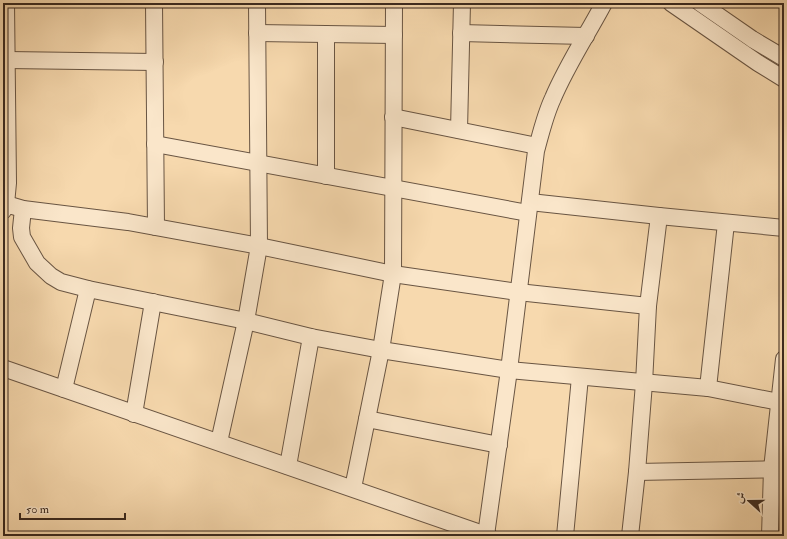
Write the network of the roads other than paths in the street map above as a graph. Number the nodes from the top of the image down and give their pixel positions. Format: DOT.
graph roads {
  1 [pos="6,3"];
  2 [pos="154,3"];
  3 [pos="257,3"];
  4 [pos="394,3"];
  5 [pos="462,3"];
  6 [pos="604,3"];
  7 [pos="671,3"];
  8 [pos="700,3"];
  9 [pos="257,33"];
  10 [pos="461,33"];
  11 [pos="326,34"];
  12 [pos="394,35"];
  13 [pos="586,36"];
  14 [pos="6,52"];
  15 [pos="784,58"];
  16 [pos="155,62"];
  17 [pos="784,79"];
  18 [pos="393,117"];
  19 [pos="459,130"];
  20 [pos="155,144"];
  21 [pos="537,146"];
  22 [pos="258,163"];
  23 [pos="326,176"];
  24 [pos="393,188"];
  25 [pos="5,207"];
  26 [pos="529,208"];
  27 [pos="23,209"];
  28 [pos="659,216"];
  29 [pos="726,223"];
  30 [pos="156,227"];
  31 [pos="784,228"];
  32 [pos="259,246"];
  33 [pos="392,274"];
  34 [pos="88,289"];
  35 [pos="518,292"];
  36 [pos="153,302"];
  37 [pos="648,306"];
  38 [pos="246,321"];
  39 [pos="311,337"];
  40 [pos="381,350"];
  41 [pos="784,359"];
  42 [pos="3,368"];
  43 [pos="509,370"];
  44 [pos="580,377"];
  45 [pos="644,383"];
  46 [pos="708,388"];
  47 [pos="64,389"];
  48 [pos="782,402"];
  49 [pos="134,414"];
  50 [pos="367,419"];
  51 [pos="218,442"];
  52 [pos="499,446"];
  53 [pos="288,466"];
  54 [pos="778,469"];
  55 [pos="637,472"];
  56 [pos="353,488"];
  57 [pos="487,535"];
  58 [pos="565,536"];
  59 [pos="630,536"];
  60 [pos="770,536"];
  1 -- 14 [label="street"];
  2 -- 16 [label="street"];
  3 -- 9 [label="street"];
  4 -- 12 [label="street"];
  5 -- 10 [label="street"];
  6 -- 13 [label="street"];
  7 -- 17 [label="street"];
  8 -- 15 [label="street"];
  9 -- 11 [label="street"];
  9 -- 22 [label="street"];
  10 -- 13 [label="street"];
  10 -- 19 [label="street"];
  11 -- 12 [label="street"];
  11 -- 23 [label="street"];
  12 -- 18 [label="street"];
  13 -- 21 [label="street"];
  14 -- 16 [label="street"];
  14 -- 25 [label="street"];
  16 -- 20 [label="street"];
  18 -- 19 [label="street"];
  18 -- 24 [label="street"];
  19 -- 21 [label="street"];
  20 -- 22 [label="street"];
  20 -- 30 [label="street"];
  21 -- 26 [label="street"];
  22 -- 23 [label="street"];
  22 -- 32 [label="street"];
  23 -- 24 [label="street"];
  24 -- 26 [label="street"];
  24 -- 33 [label="street"];
  25 -- 27 [label="street"];
  26 -- 28 [label="street"];
  26 -- 35 [label="street"];
  27 -- 30 [label="street"];
  27 -- 34 [label="street"];
  28 -- 29 [label="street"];
  28 -- 37 [label="street"];
  29 -- 31 [label="street"];
  29 -- 46 [label="street"];
  30 -- 32 [label="street"];
  32 -- 33 [label="street"];
  32 -- 38 [label="street"];
  33 -- 35 [label="street"];
  33 -- 40 [label="street"];
  34 -- 36 [label="street"];
  34 -- 47 [label="street"];
  35 -- 37 [label="street"];
  35 -- 43 [label="street"];
  36 -- 38 [label="street"];
  36 -- 49 [label="street"];
  37 -- 45 [label="street"];
  38 -- 39 [label="street"];
  38 -- 51 [label="street"];
  39 -- 40 [label="street"];
  39 -- 53 [label="street"];
  40 -- 43 [label="street"];
  40 -- 50 [label="street"];
  41 -- 48 [label="street"];
  42 -- 47 [label="street"];
  43 -- 44 [label="street"];
  43 -- 52 [label="street"];
  44 -- 45 [label="street"];
  44 -- 58 [label="street"];
  45 -- 46 [label="street"];
  45 -- 55 [label="street"];
  46 -- 48 [label="street"];
  47 -- 49 [label="street"];
  48 -- 54 [label="street"];
  49 -- 51 [label="street"];
  50 -- 52 [label="street"];
  50 -- 56 [label="street"];
  51 -- 53 [label="street"];
  52 -- 57 [label="street"];
  53 -- 56 [label="street"];
  54 -- 55 [label="street"];
  54 -- 60 [label="street"];
  55 -- 59 [label="street"];
  56 -- 57 [label="street"];
}
